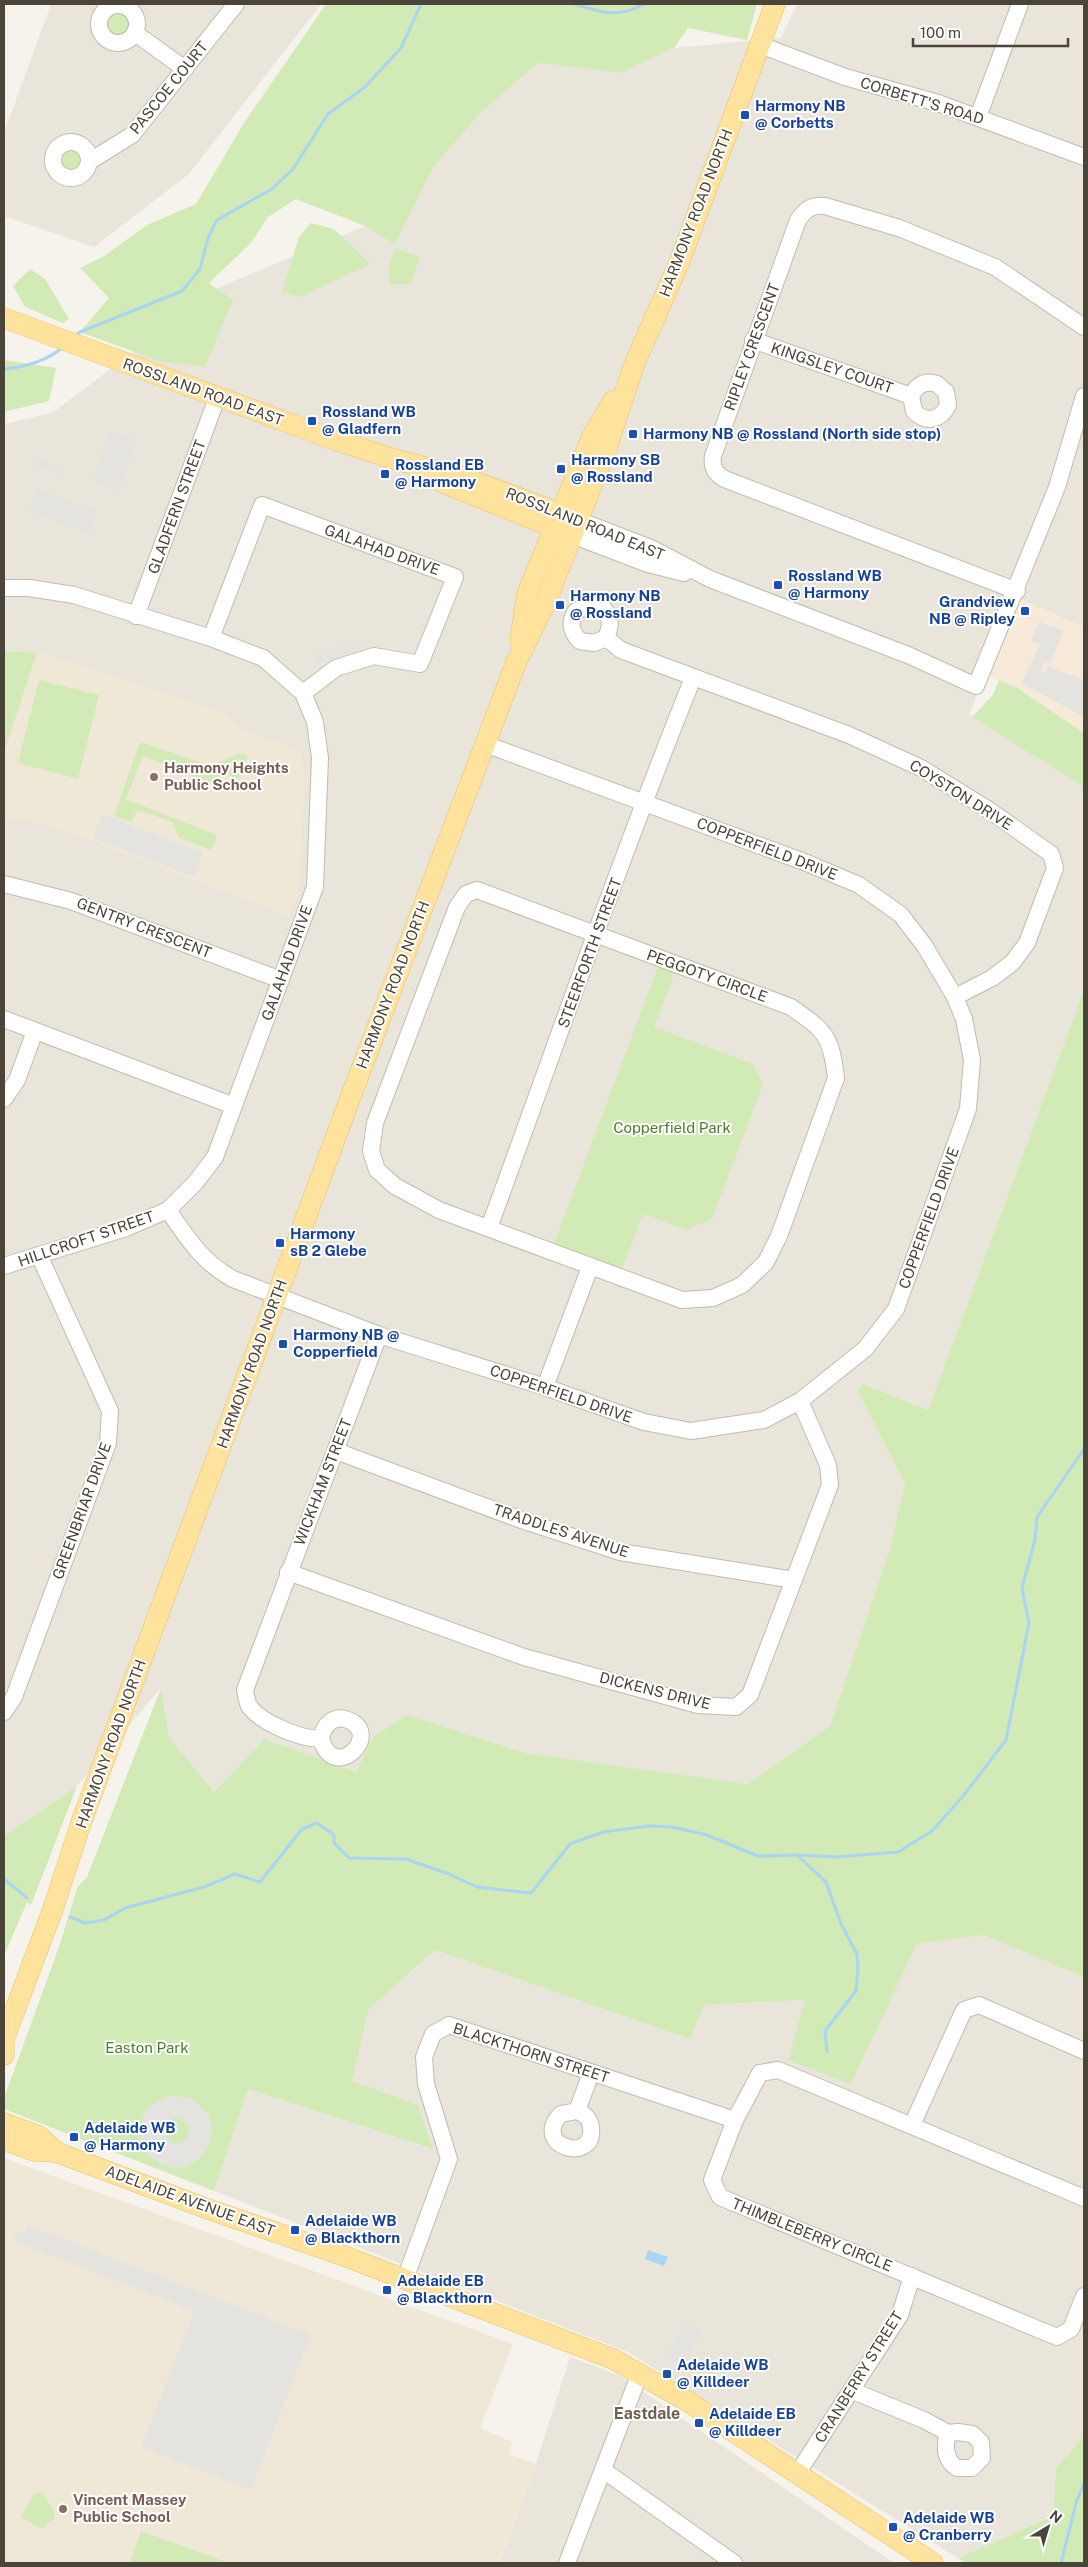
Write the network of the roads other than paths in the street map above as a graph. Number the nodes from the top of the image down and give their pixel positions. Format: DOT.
graph roads {
  1 [pos="236,4"];
  2 [pos="774,4"];
  3 [pos="1020,4"];
  4 [pos="135,33"];
  5 [pos="760,45"];
  6 [pos="185,70"];
  7 [pos="978,117"];
  8 [pos="1084,157"];
  9 [pos="90,160"];
  10 [pos="4,318"];
  11 [pos="1084,327"];
  12 [pos="753,340"];
  13 [pos="911,396"];
  14 [pos="1084,396"];
  15 [pos="217,398"];
  16 [pos="566,524"];
  17 [pos="4,588"];
  18 [pos="1016,591"];
  19 [pos="136,616"];
  20 [pos="211,638"];
  21 [pos="606,638"];
  22 [pos="693,678"];
  23 [pos="303,693"];
  24 [pos="485,744"];
  25 [pos="643,802"];
  26 [pos="4,884"];
  27 [pos="597,935"];
  28 [pos="281,980"];
  29 [pos="955,997"];
  30 [pos="4,1019"];
  31 [pos="35,1031"];
  32 [pos="4,1099"];
  33 [pos="234,1106"];
  34 [pos="168,1210"];
  35 [pos="489,1228"];
  36 [pos="39,1255"];
  37 [pos="4,1266"];
  38 [pos="590,1267"];
  39 [pos="277,1297"];
  40 [pos="379,1335"];
  41 [pos="545,1387"];
  42 [pos="800,1402"];
  43 [pos="336,1451"];
  44 [pos="288,1572"];
  45 [pos="794,1580"];
  46 [pos="4,1712"];
  47 [pos="321,1739"];
  48 [pos="4,2039"];
  49 [pos="1084,2051"];
  50 [pos="4,2054"];
  51 [pos="591,2073"];
  52 [pos="577,2111"];
  53 [pos="735,2120"];
  54 [pos="4,2123"];
  55 [pos="912,2125"];
  56 [pos="4,2140"];
  57 [pos="56,2152"];
  58 [pos="1084,2198"];
  59 [pos="912,2276"];
  60 [pos="405,2279"];
  61 [pos="1084,2296"];
  62 [pos="640,2372"];
  63 [pos="853,2391"];
  64 [pos="948,2433"];
  65 [pos="603,2470"];
  66 [pos="797,2474"];
  67 [pos="567,2563"];
  68 [pos="734,2563"];
  69 [pos="933,2563"];
  1 -- 6 [label="street, PASCOE COURT"];
  2 -- 5 [label="main road, HARMONY ROAD NORTH"];
  3 -- 7 [label="street"];
  4 -- 6 [label="street"];
  5 -- 7 [label="street, CORBETT'S ROAD"];
  5 -- 16 [label="main road, HARMONY ROAD NORTH"];
  6 -- 9 [label="street, PASCOE COURT"];
  7 -- 8 [label="street, CORBETT'S ROAD"];
  10 -- 15 [label="main road, ROSSLAND ROAD EAST"];
  11 -- 12 [label="street, RIPLEY CRESCENT"];
  12 -- 13 [label="street, KINGSLEY COURT"];
  12 -- 18 [label="street, RIPLEY CRESCENT"];
  14 -- 18 [label="street"];
  15 -- 16 [label="main road, ROSSLAND ROAD EAST"];
  15 -- 19 [label="street, GLADFERN STREET"];
  16 -- 18 [label="street, ROSSLAND ROAD EAST"];
  16 -- 24 [label="main road, HARMONY ROAD NORTH"];
  17 -- 19 [label="street, GALAHAD DRIVE"];
  19 -- 20 [label="street, GALAHAD DRIVE"];
  20 -- 23 [label="street, GALAHAD DRIVE"];
  20 -- 23 [label="street, GALAHAD DRIVE"];
  21 -- 22 [label="street, COYSTON DRIVE"];
  22 -- 25 [label="street, STEERFORTH STREET"];
  22 -- 29 [label="street, COYSTON DRIVE"];
  23 -- 28 [label="street, GALAHAD DRIVE"];
  24 -- 25 [label="street, COPPERFIELD DRIVE"];
  24 -- 39 [label="main road, HARMONY ROAD NORTH"];
  25 -- 27 [label="street, STEERFORTH STREET"];
  25 -- 29 [label="street, COPPERFIELD DRIVE"];
  26 -- 28 [label="street, GENTRY CRESCENT"];
  27 -- 35 [label="street, STEERFORTH STREET"];
  27 -- 35 [label="street, PEGGOTY CIRCLE"];
  27 -- 38 [label="street, PEGGOTY CIRCLE"];
  28 -- 33 [label="street, GALAHAD DRIVE"];
  29 -- 42 [label="street, COPPERFIELD DRIVE"];
  30 -- 31 [label="street"];
  31 -- 32 [label="street"];
  31 -- 33 [label="street"];
  33 -- 34 [label="street, GALAHAD DRIVE"];
  34 -- 36 [label="street, HILLCROFT STREET"];
  34 -- 39 [label="street, COPPERFIELD DRIVE"];
  35 -- 38 [label="street, PEGGOTY CIRCLE"];
  36 -- 37 [label="street, HILLCROFT STREET"];
  36 -- 46 [label="street, GREENBRIAR DRIVE"];
  38 -- 41 [label="street"];
  39 -- 40 [label="street, COPPERFIELD DRIVE"];
  39 -- 48 [label="main road, HARMONY ROAD NORTH"];
  40 -- 41 [label="street, COPPERFIELD DRIVE"];
  40 -- 43 [label="street, WICKHAM STREET"];
  41 -- 42 [label="street, COPPERFIELD DRIVE"];
  42 -- 45 [label="street, DICKENS DRIVE"];
  43 -- 44 [label="street, WICKHAM STREET"];
  43 -- 45 [label="street, TRADDLES AVENUE"];
  44 -- 45 [label="street, DICKENS DRIVE"];
  44 -- 47 [label="street, WICKHAM STREET"];
  48 -- 50 [label="main road, HARMONY ROAD NORTH"];
  49 -- 55 [label="street"];
  51 -- 52 [label="street"];
  51 -- 53 [label="street, BLACKTHORN STREET"];
  51 -- 60 [label="street, BLACKTHORN STREET"];
  53 -- 55 [label="street, THIMBLEBERRY CIRCLE"];
  53 -- 59 [label="street, THIMBLEBERRY CIRCLE"];
  54 -- 57 [label="main road, ADELAIDE AVENUE EAST"];
  55 -- 58 [label="street, THIMBLEBERRY CIRCLE"];
  56 -- 57 [label="main road, ADELAIDE AVENUE EAST"];
  57 -- 60 [label="main road, ADELAIDE AVENUE EAST"];
  59 -- 61 [label="street, THIMBLEBERRY CIRCLE"];
  59 -- 63 [label="street, CRANBERRY STREET"];
  60 -- 62 [label="main road, ADELAIDE AVENUE EAST"];
  62 -- 65 [label="street"];
  62 -- 66 [label="main road, ADELAIDE AVENUE EAST"];
  63 -- 64 [label="street"];
  63 -- 66 [label="street, CRANBERRY STREET"];
  65 -- 67 [label="street"];
  65 -- 68 [label="street"];
  66 -- 69 [label="main road, ADELAIDE AVENUE EAST"];
}
